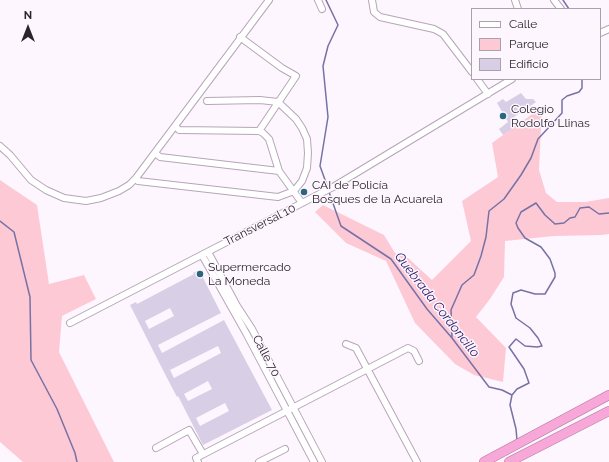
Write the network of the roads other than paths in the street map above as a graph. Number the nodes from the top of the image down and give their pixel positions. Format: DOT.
graph roads {
  1 [pos="269,0"];
  2 [pos="318,0"];
  3 [pos="372,0"];
  4 [pos="554,0"];
  5 [pos="560,8"];
  6 [pos="322,9"];
  7 [pos="240,37"];
  8 [pos="471,71"];
  9 [pos="478,80"];
  10 [pos="510,80"];
  11 [pos="488,94"];
  12 [pos="207,101"];
  13 [pos="278,102"];
  14 [pos="175,126"];
  15 [pos="259,131"];
  16 [pos="0,146"];
  17 [pos="155,153"];
  18 [pos="279,171"];
  19 [pos="136,178"];
  20 [pos="294,191"];
  21 [pos="302,203"];
  22 [pos="205,253"];
  23 [pos="70,324"];
  24 [pos="346,344"];
  25 [pos="418,361"];
  26 [pos="367,368"];
  27 [pos="609,395"];
  28 [pos="609,400"];
  29 [pos="293,406"];
  30 [pos="287,410"];
  31 [pos="609,411"];
  32 [pos="609,414"];
  33 [pos="596,418"];
  34 [pos="562,421"];
  35 [pos="156,448"];
  36 [pos="285,449"];
  37 [pos="203,454"];
  38 [pos="198,462"];
  39 [pos="259,462"];
  40 [pos="314,462"];
  41 [pos="322,462"];
  42 [pos="416,462"];
  43 [pos="484,462"];
  44 [pos="509,462"];
  1 -- 7 [label="street"];
  2 -- 6 [label="street"];
  3 -- 8 [label="street"];
  4 -- 5 [label="street"];
  7 -- 13 [label="street"];
  7 -- 14 [label="street"];
  9 -- 11 [label="street"];
  10 -- 11 [label="street, Transversal 10"];
  11 -- 21 [label="street, Transversal 10"];
  12 -- 13 [label="street"];
  13 -- 15 [label="street"];
  13 -- 20 [label="street"];
  14 -- 15 [label="street"];
  14 -- 17 [label="street"];
  15 -- 18 [label="street"];
  16 -- 19 [label="street"];
  17 -- 18 [label="street"];
  17 -- 19 [label="street"];
  18 -- 20 [label="street"];
  19 -- 20 [label="street"];
  20 -- 21 [label="street"];
  21 -- 22 [label="street, Transversal 10"];
  22 -- 23 [label="street, Transversal 10"];
  22 -- 29 [label="street, Calle 70"];
  22 -- 30 [label="street, Calle 70"];
  24 -- 26 [label="street"];
  25 -- 26 [label="street"];
  26 -- 29 [label="street"];
  26 -- 42 [label="street"];
  27 -- 34 [label="highway"];
  28 -- 34 [label="highway"];
  29 -- 30 [label="street"];
  29 -- 41 [label="street, Calle 70"];
  30 -- 37 [label="street"];
  30 -- 40 [label="street, Calle 70"];
  31 -- 33 [label="highway"];
  32 -- 33 [label="highway"];
  33 -- 44 [label="highway"];
  34 -- 43 [label="highway"];
  35 -- 37 [label="street"];
  36 -- 39 [label="street"];
  37 -- 38 [label="street"];
}
